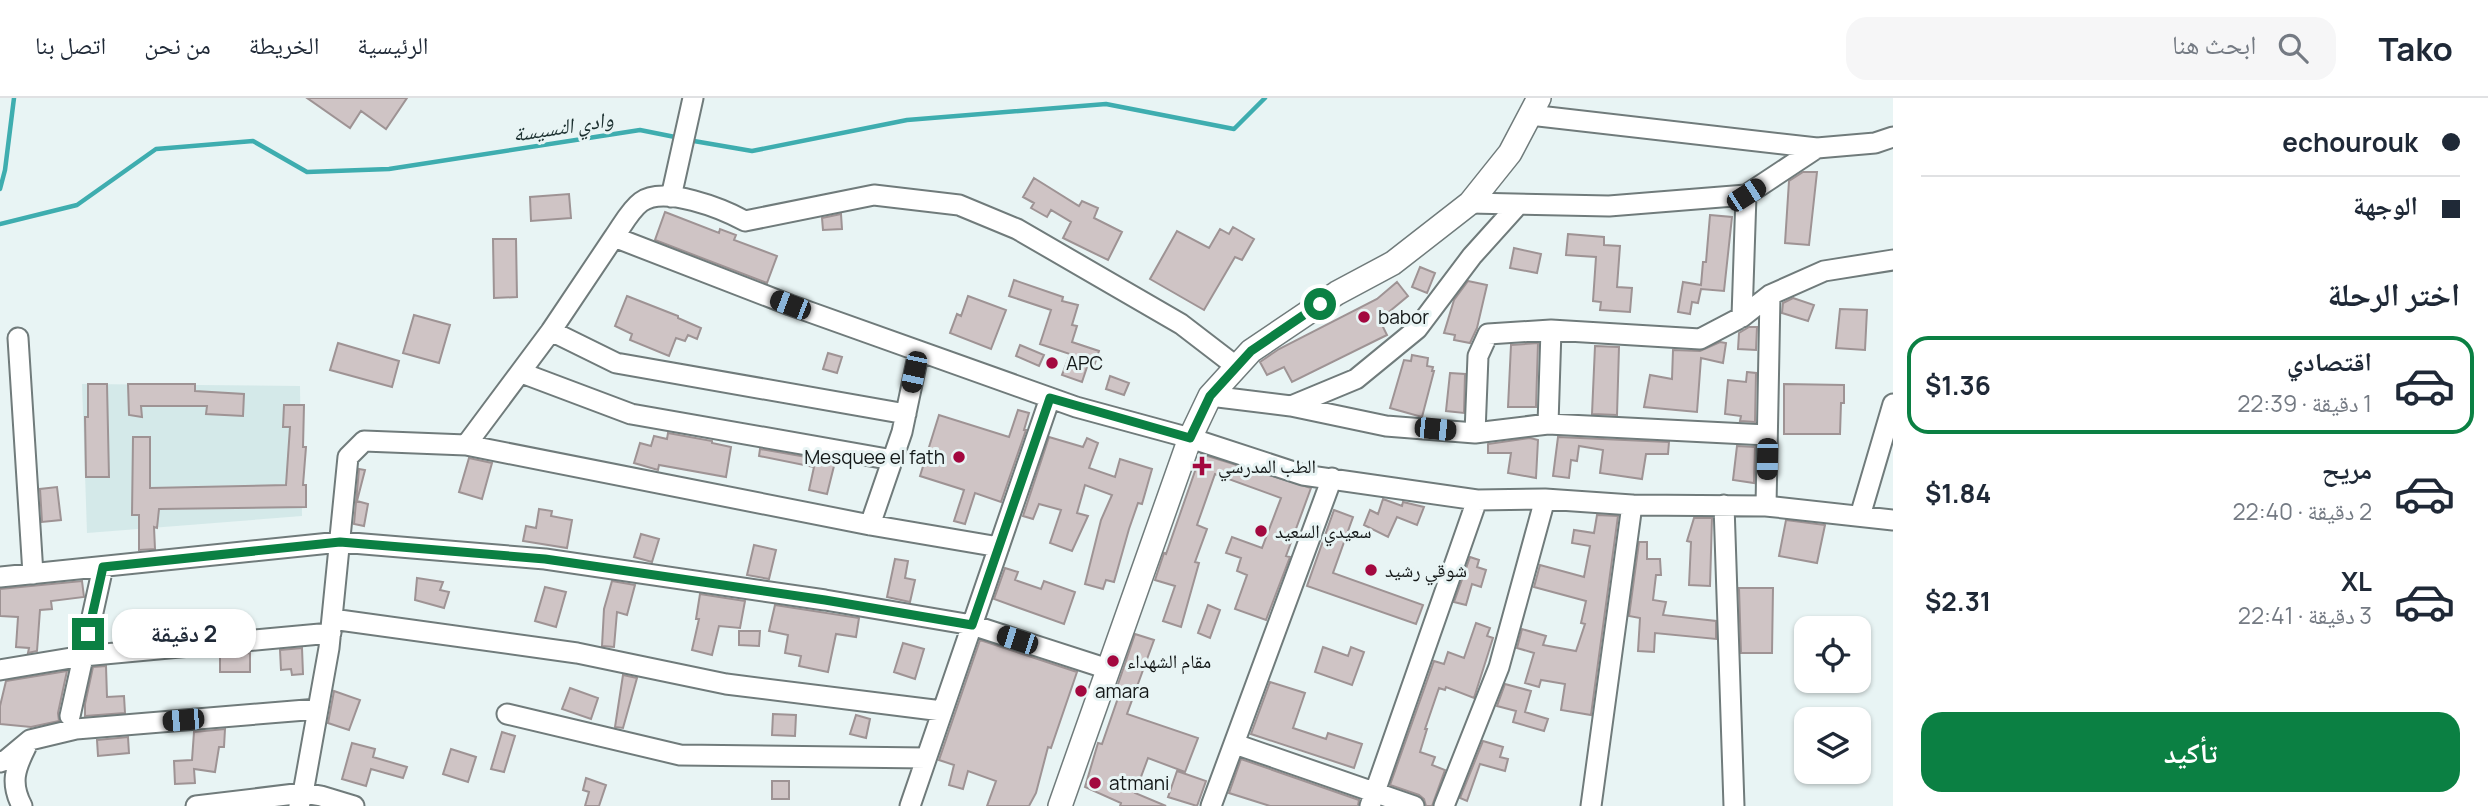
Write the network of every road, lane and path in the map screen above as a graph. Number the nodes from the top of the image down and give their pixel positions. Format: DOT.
graph roads {
  1 [pos="693,98"];
  2 [pos="1534,106"];
  3 [pos="1887,141"];
  4 [pos="1817,148"];
  5 [pos="1746,195"];
  6 [pos="671,197"];
  7 [pos="1470,203"];
  8 [pos="1518,205"];
  9 [pos="614,237"];
  10 [pos="1893,260"];
  11 [pos="1770,295"];
  12 [pos="1742,317"];
  13 [pos="1551,330"];
  14 [pos="551,331"];
  15 [pos="18,338"];
  16 [pos="919,351"];
  17 [pos="1237,367"];
  18 [pos="522,373"];
  19 [pos="1210,396"];
  20 [pos="1050,398"];
  21 [pos="1893,403"];
  22 [pos="1291,406"];
  23 [pos="906,414"];
  24 [pos="1548,424"];
  25 [pos="1475,433"];
  26 [pos="1768,435"];
  27 [pos="1190,438"];
  28 [pos="466,444"];
  29 [pos="892,460"];
  30 [pos="1332,478"];
  31 [pos="1545,499"];
  32 [pos="1477,500"];
  33 [pos="1632,505"];
  34 [pos="1724,505"];
  35 [pos="1766,506"];
  36 [pos="1860,516"];
  37 [pos="1893,520"];
  38 [pos="870,525"];
  39 [pos="340,542"];
  40 [pos="999,547"];
  41 [pos="103,567"];
  42 [pos="33,574"];
  43 [pos="0,577"];
  44 [pos="972,625"];
  45 [pos="331,626"];
  46 [pos="83,656"];
  47 [pos="0,670"];
  48 [pos="1108,670"];
  49 [pos="318,709"];
  50 [pos="942,711"];
  51 [pos="507,714"];
  52 [pos="70,716"];
  53 [pos="30,740"];
  54 [pos="1235,744"];
  55 [pos="926,758"];
  56 [pos="0,762"];
  57 [pos="1373,799"];
  58 [pos="301,800"];
  59 [pos="22,806"];
  60 [pos="196,806"];
  61 [pos="354,806"];
  62 [pos="910,806"];
  63 [pos="1059,806"];
  64 [pos="1212,806"];
  65 [pos="1414,806"];
  66 [pos="1444,806"];
  67 [pos="1591,806"];
  68 [pos="1734,806"];
  1 -- 6 [label="street"];
  2 -- 4 [label="street"];
  2 -- 7 [label="main road"];
  3 -- 4 [label="street"];
  4 -- 5 [label="street"];
  5 -- 8 [label="street"];
  5 -- 12 [label="street"];
  6 -- 9 [label="street"];
  6 -- 17 [label="street"];
  7 -- 8 [label="street"];
  7 -- 17 [label="main road"];
  8 -- 22 [label="street"];
  9 -- 14 [label="street"];
  9 -- 16 [label="street"];
  10 -- 11 [label="street"];
  11 -- 12 [label="street"];
  11 -- 26 [label="street"];
  12 -- 13 [label="street"];
  13 -- 24 [label="street"];
  13 -- 25 [label="street"];
  14 -- 18 [label="street"];
  14 -- 23 [label="street"];
  15 -- 42 [label="street"];
  16 -- 20 [label="street"];
  16 -- 23 [label="street"];
  17 -- 19 [label="main road"];
  18 -- 28 [label="street"];
  18 -- 29 [label="street"];
  19 -- 22 [label="street"];
  19 -- 27 [label="main road"];
  20 -- 27 [label="street"];
  20 -- 40 [label="street"];
  21 -- 36 [label="street"];
  22 -- 25 [label="street"];
  23 -- 29 [label="street"];
  24 -- 25 [label="street"];
  24 -- 26 [label="street"];
  26 -- 35 [label="street"];
  27 -- 30 [label="street"];
  27 -- 48 [label="main road"];
  28 -- 38 [label="street"];
  28 -- 39 [label="street"];
  29 -- 38 [label="street"];
  30 -- 32 [label="street"];
  30 -- 54 [label="street"];
  31 -- 32 [label="street"];
  31 -- 33 [label="street"];
  31 -- 66 [label="street"];
  32 -- 57 [label="street"];
  33 -- 34 [label="street"];
  33 -- 67 [label="street"];
  34 -- 35 [label="street"];
  34 -- 68 [label="street"];
  35 -- 36 [label="street"];
  36 -- 37 [label="street"];
  38 -- 40 [label="street"];
  39 -- 41 [label="street"];
  39 -- 44 [label="street"];
  39 -- 45 [label="street"];
  40 -- 44 [label="street"];
  41 -- 42 [label="street"];
  41 -- 46 [label="street"];
  42 -- 43 [label="street"];
  44 -- 48 [label="street"];
  44 -- 50 [label="street"];
  45 -- 46 [label="street"];
  45 -- 49 [label="street"];
  45 -- 50 [label="street"];
  46 -- 47 [label="street"];
  46 -- 52 [label="street"];
  48 -- 63 [label="main road"];
  49 -- 53 [label="street"];
  49 -- 58 [label="street"];
  50 -- 55 [label="street"];
  51 -- 55 [label="street"];
  53 -- 56 [label="street"];
  53 -- 59 [label="street"];
  54 -- 57 [label="street"];
  54 -- 64 [label="street"];
  55 -- 62 [label="street"];
  57 -- 65 [label="street"];
  58 -- 60 [label="street"];
  58 -- 61 [label="street"];
}
